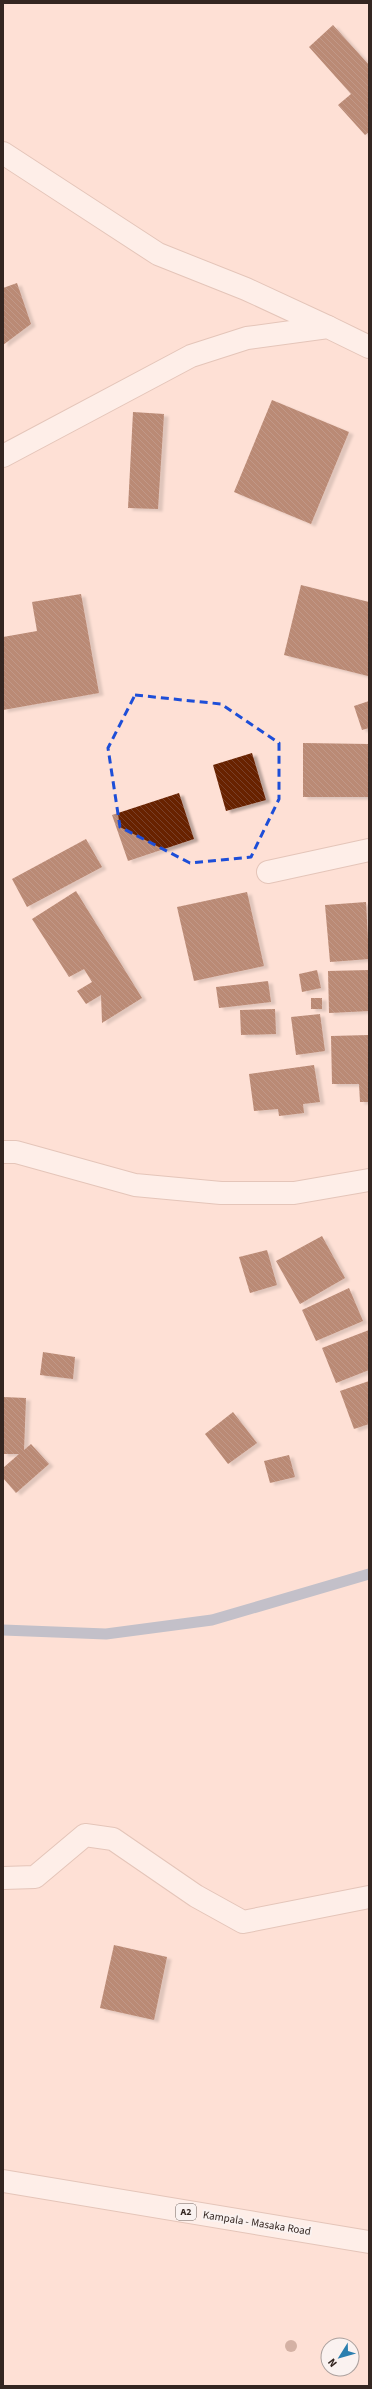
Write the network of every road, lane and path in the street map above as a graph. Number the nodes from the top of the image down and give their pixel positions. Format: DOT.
graph roads {
  1 [pos="3,153"];
  2 [pos="328,327"];
  3 [pos="369,347"];
  4 [pos="3,456"];
  5 [pos="369,850"];
  6 [pos="268,872"];
  7 [pos="3,1152"];
  8 [pos="369,1180"];
  9 [pos="3,1878"];
  10 [pos="369,1897"];
  11 [pos="3,2181"];
  12 [pos="369,2242"];
  1 -- 2 [label="street"];
  2 -- 3 [label="street"];
  2 -- 4 [label="street"];
  5 -- 6 [label="street"];
  7 -- 8 [label="street"];
  9 -- 10 [label="street"];
  11 -- 12 [label="street, Kampala - Masaka Road / A2"];
}
